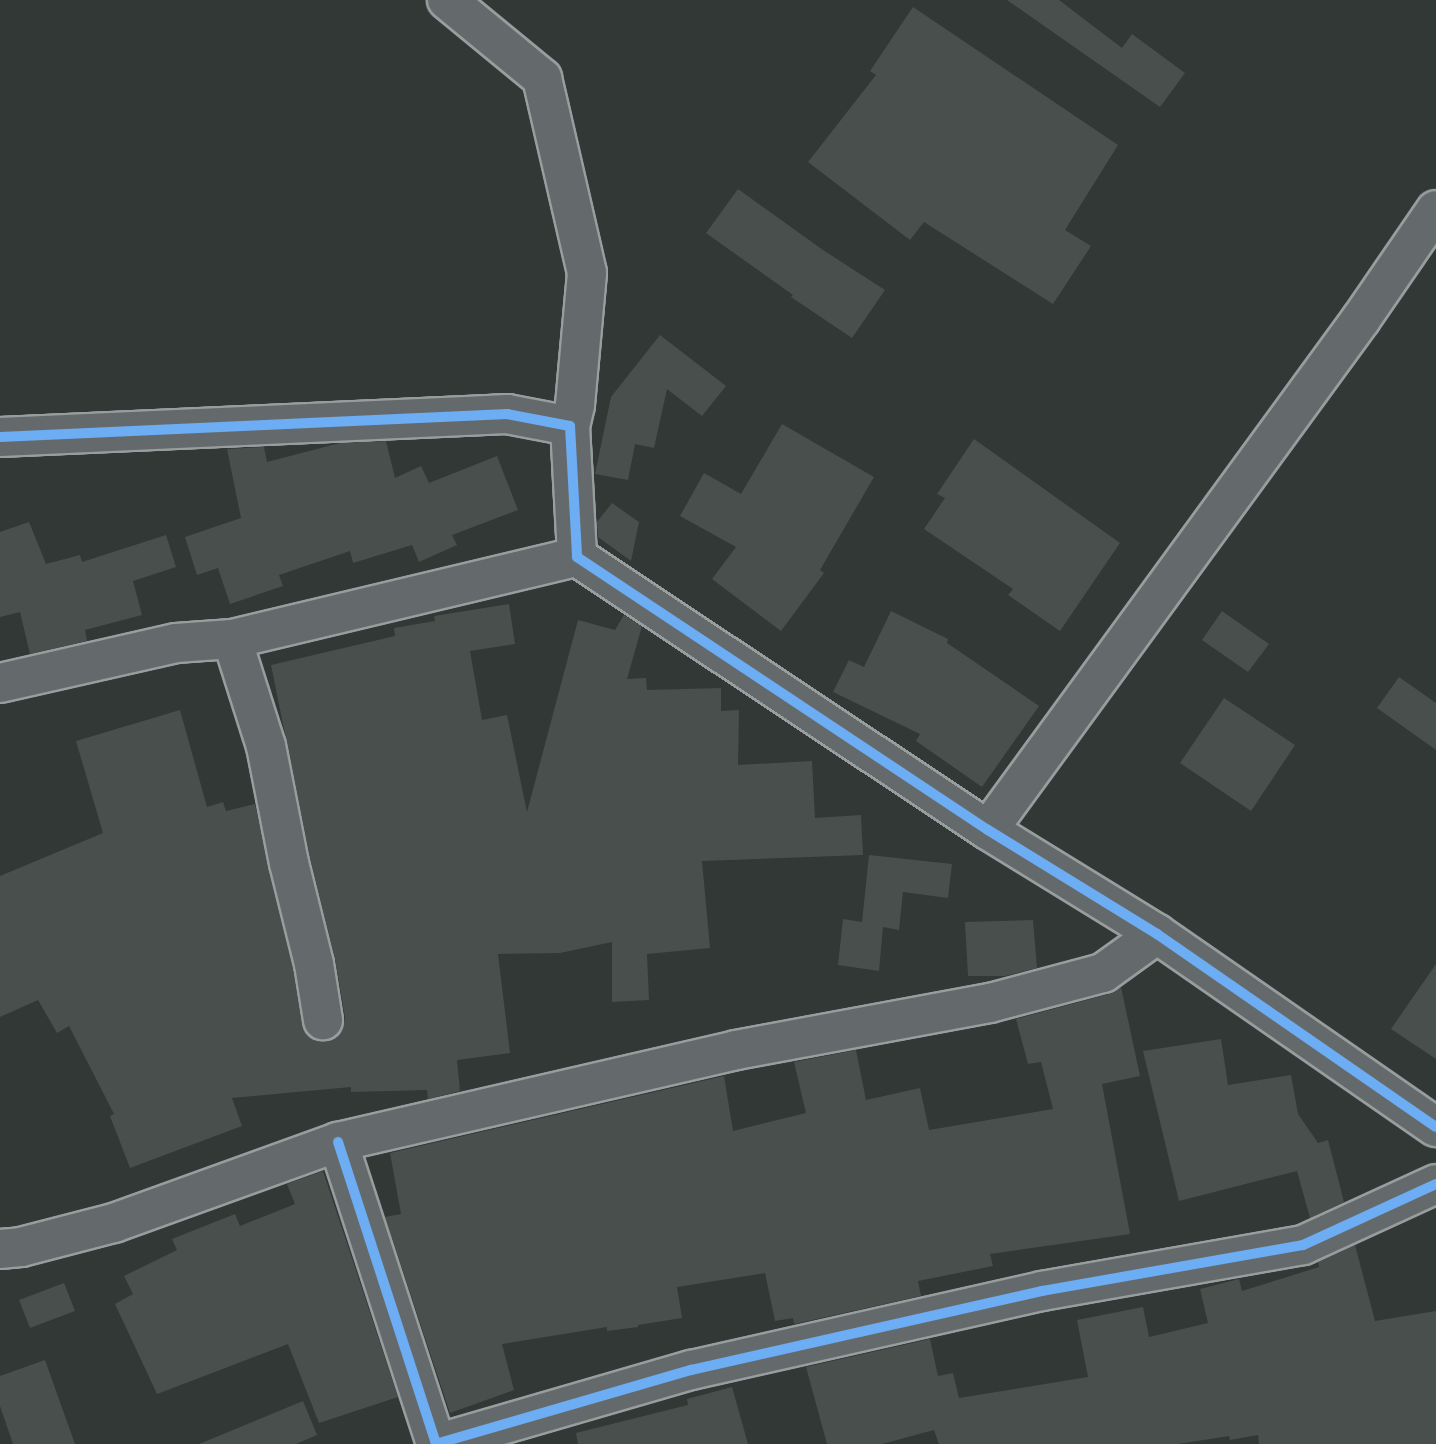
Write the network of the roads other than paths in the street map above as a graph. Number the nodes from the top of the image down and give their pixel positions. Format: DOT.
graph roads {
  1 [pos="446,0"];
  2 [pos="1436,210"];
  3 [pos="570,426"];
  4 [pos="0,437"];
  5 [pos="577,557"];
  6 [pos="232,639"];
  7 [pos="0,683"];
  8 [pos="988,830"];
  9 [pos="1157,934"];
  10 [pos="323,1020"];
  11 [pos="1436,1127"];
  12 [pos="338,1142"];
  13 [pos="1436,1184"];
  14 [pos="0,1249"];
  1 -- 3 [label="street"];
  2 -- 8 [label="street"];
  3 -- 4 [label="street"];
  3 -- 5 [label="street"];
  5 -- 6 [label="street"];
  5 -- 8 [label="street"];
  6 -- 7 [label="street"];
  6 -- 10 [label="street"];
  8 -- 9 [label="street"];
  9 -- 11 [label="street"];
  9 -- 12 [label="street"];
  12 -- 13 [label="street"];
  12 -- 14 [label="street"];
}
